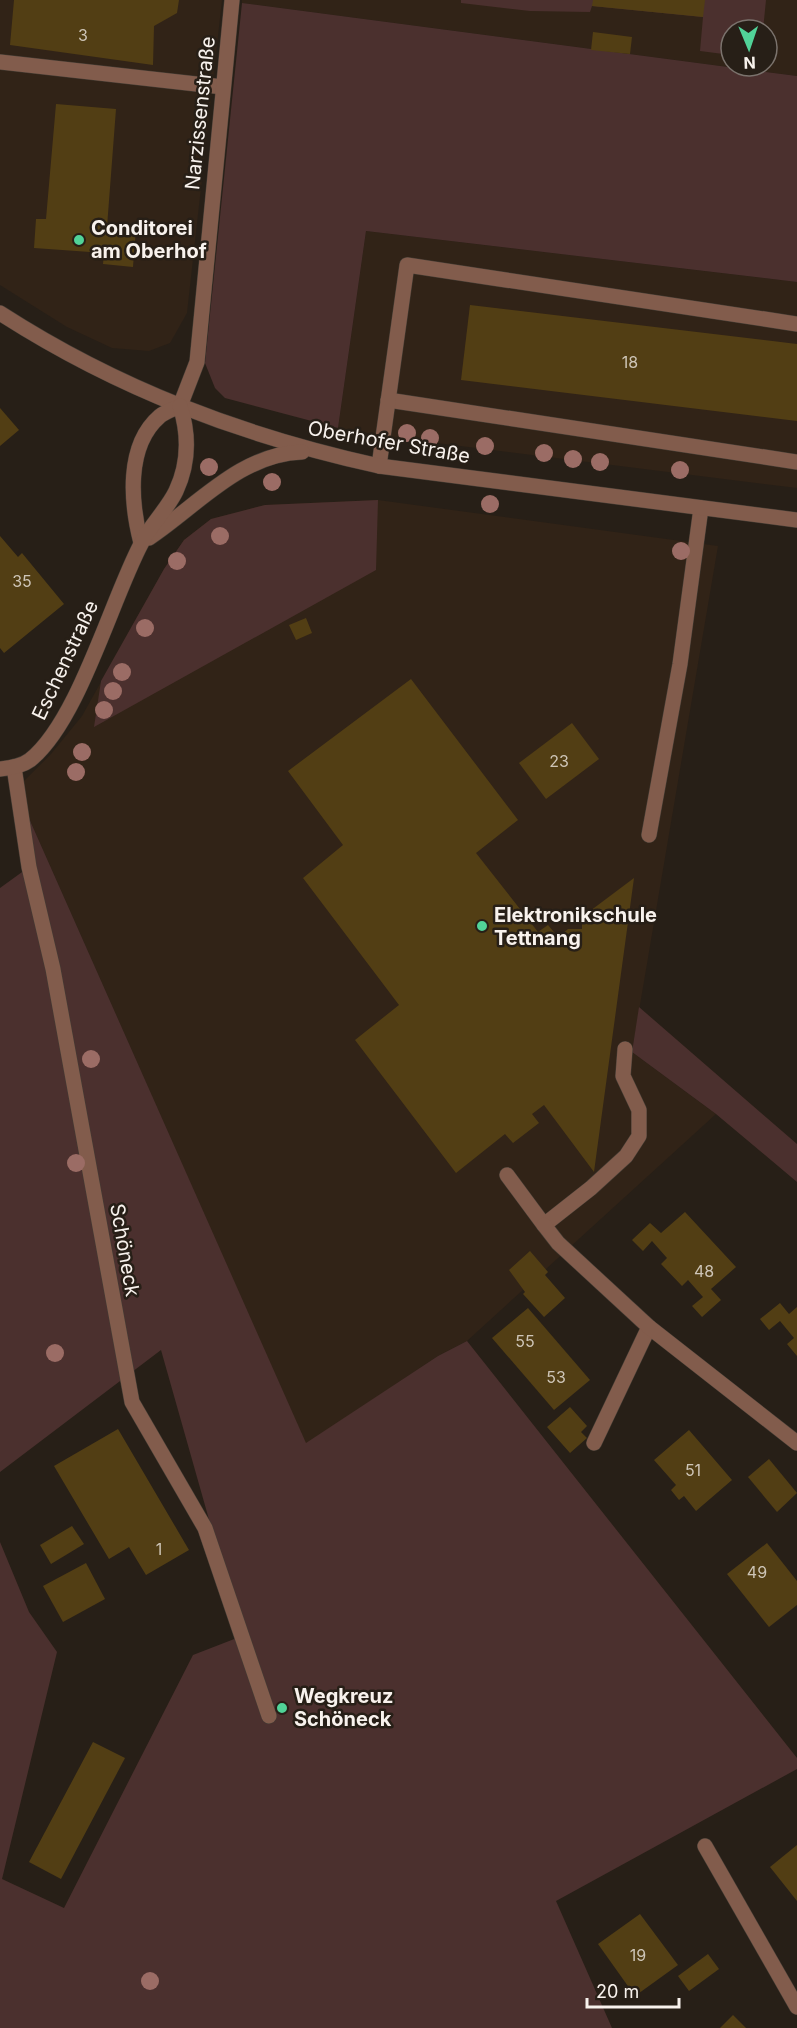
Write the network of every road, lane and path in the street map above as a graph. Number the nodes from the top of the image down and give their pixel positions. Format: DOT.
graph roads {
  1 [pos="232,0"];
  2 [pos="0,62"];
  3 [pos="223,87"];
  4 [pos="0,313"];
  5 [pos="797,324"];
  6 [pos="388,400"];
  7 [pos="180,406"];
  8 [pos="312,451"];
  9 [pos="797,462"];
  10 [pos="379,466"];
  11 [pos="701,508"];
  12 [pos="797,520"];
  13 [pos="141,543"];
  14 [pos="7,768"];
  15 [pos="649,835"];
  16 [pos="625,1049"];
  17 [pos="507,1174"];
  18 [pos="544,1225"];
  19 [pos="649,1327"];
  20 [pos="594,1443"];
  21 [pos="797,1443"];
  22 [pos="269,1716"];
  23 [pos="705,1846"];
  24 [pos="797,2007"];
  1 -- 3 [label="street, Narzissenstraße"];
  2 -- 3 [label="street"];
  3 -- 7 [label="street, Narzissenstraße"];
  4 -- 7 [label="street, Oberhofer Straße"];
  5 -- 6 [label="street"];
  6 -- 9 [label="street"];
  6 -- 10 [label="street"];
  7 -- 8 [label="street, Oberhofer Straße"];
  7 -- 13 [label="street, Eschenstraße"];
  7 -- 13 [label="street"];
  8 -- 10 [label="street, Oberhofer Straße"];
  8 -- 13 [label="street"];
  10 -- 11 [label="street, Oberhofer Straße"];
  11 -- 12 [label="street, Oberhofer Straße"];
  11 -- 15 [label="street"];
  13 -- 14 [label="street, Eschenstraße"];
  14 -- 22 [label="street, Schöneck"];
  16 -- 18 [label="street"];
  17 -- 18 [label="street"];
  18 -- 19 [label="street"];
  19 -- 20 [label="street"];
  19 -- 21 [label="street"];
  23 -- 24 [label="street"];
}
